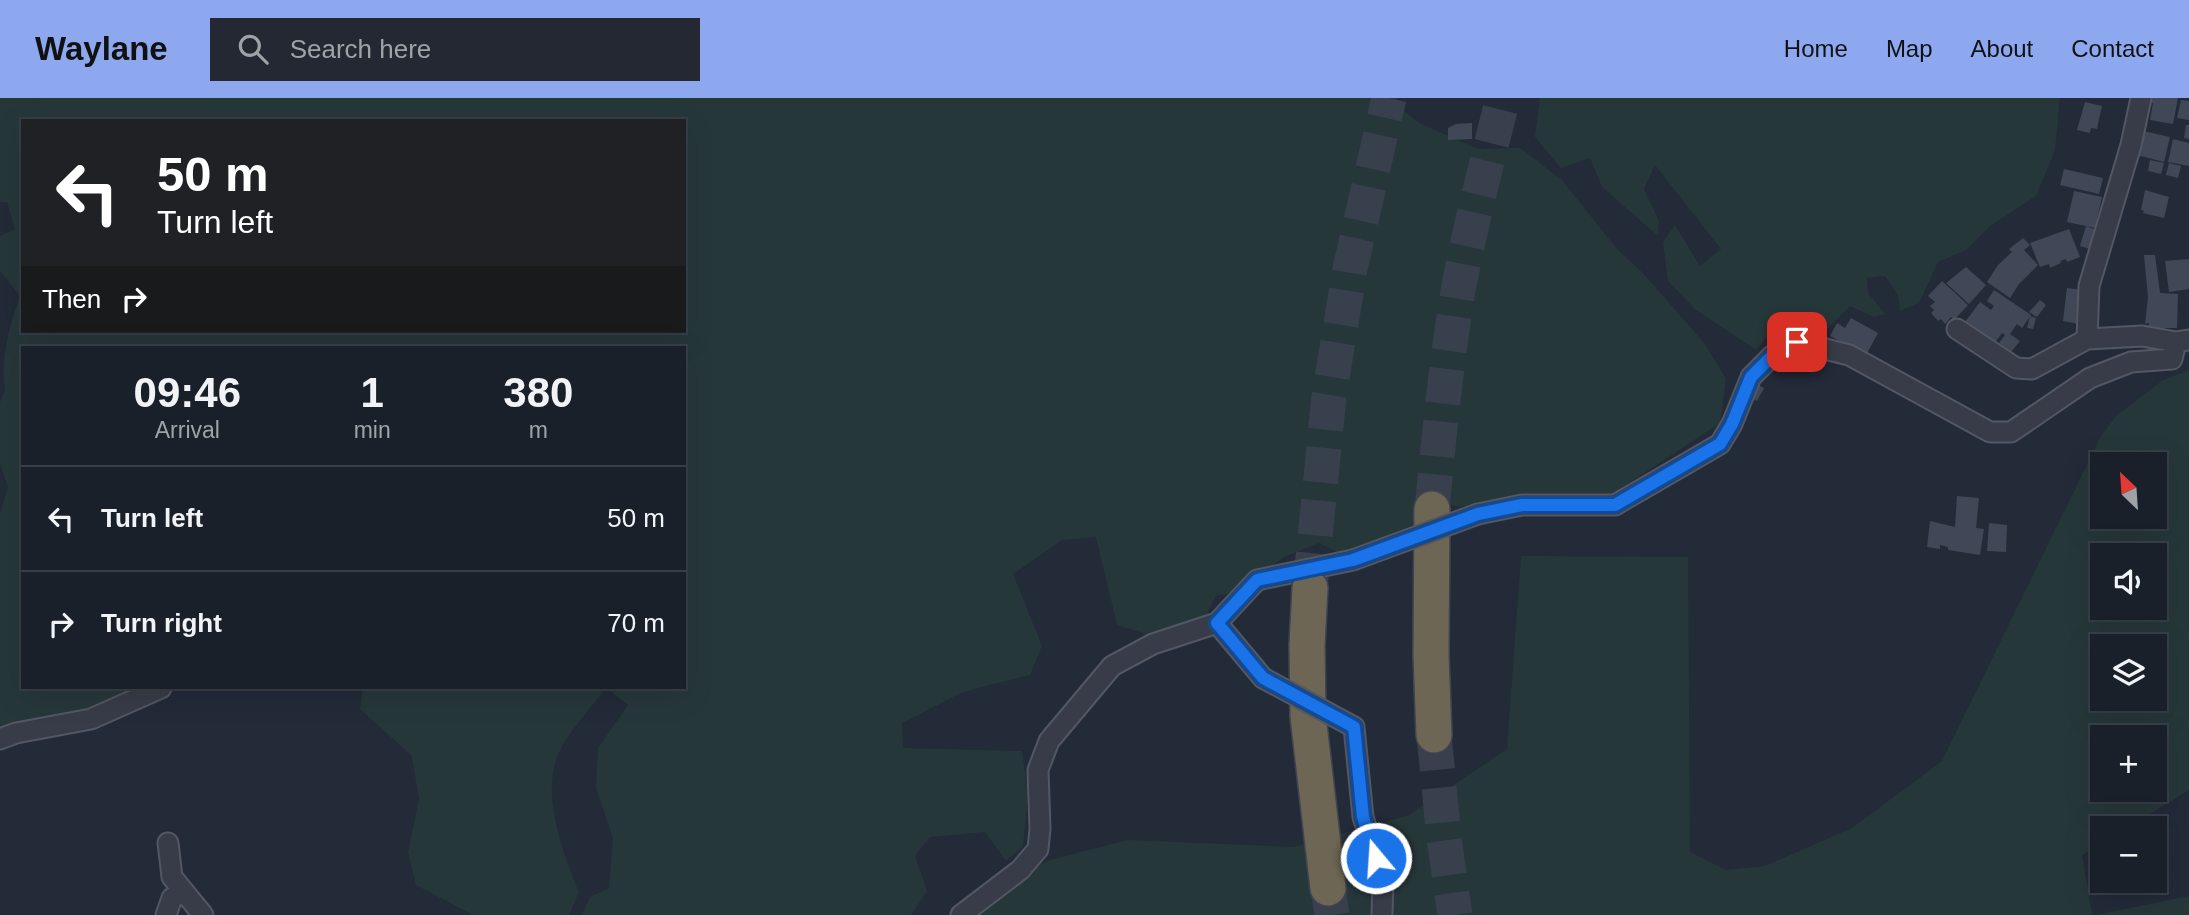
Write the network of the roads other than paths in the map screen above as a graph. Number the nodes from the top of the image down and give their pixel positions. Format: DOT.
graph roads {
  1 [pos="2141,98"];
  2 [pos="1957,329"];
  3 [pos="2087,339"];
  4 [pos="2183,341"];
  5 [pos="1432,509"];
  6 [pos="1310,588"];
  7 [pos="1217,623"];
  8 [pos="159,689"];
  9 [pos="1434,735"];
  10 [pos="0,738"];
  11 [pos="168,843"];
  12 [pos="1328,888"];
  13 [pos="184,892"];
  14 [pos="166,915"];
  15 [pos="202,915"];
  16 [pos="961,915"];
  17 [pos="1382,915"];
  1 -- 3 [label="street"];
  2 -- 3 [label="street"];
  3 -- 4 [label="street"];
  4 -- 7 [label="street, bridge"];
  5 -- 9 [label="highway"];
  6 -- 12 [label="highway"];
  7 -- 16 [label="street"];
  7 -- 17 [label="street, bridge"];
  8 -- 10 [label="street"];
  11 -- 13 [label="street"];
  13 -- 14 [label="street"];
  13 -- 15 [label="street"];
}
